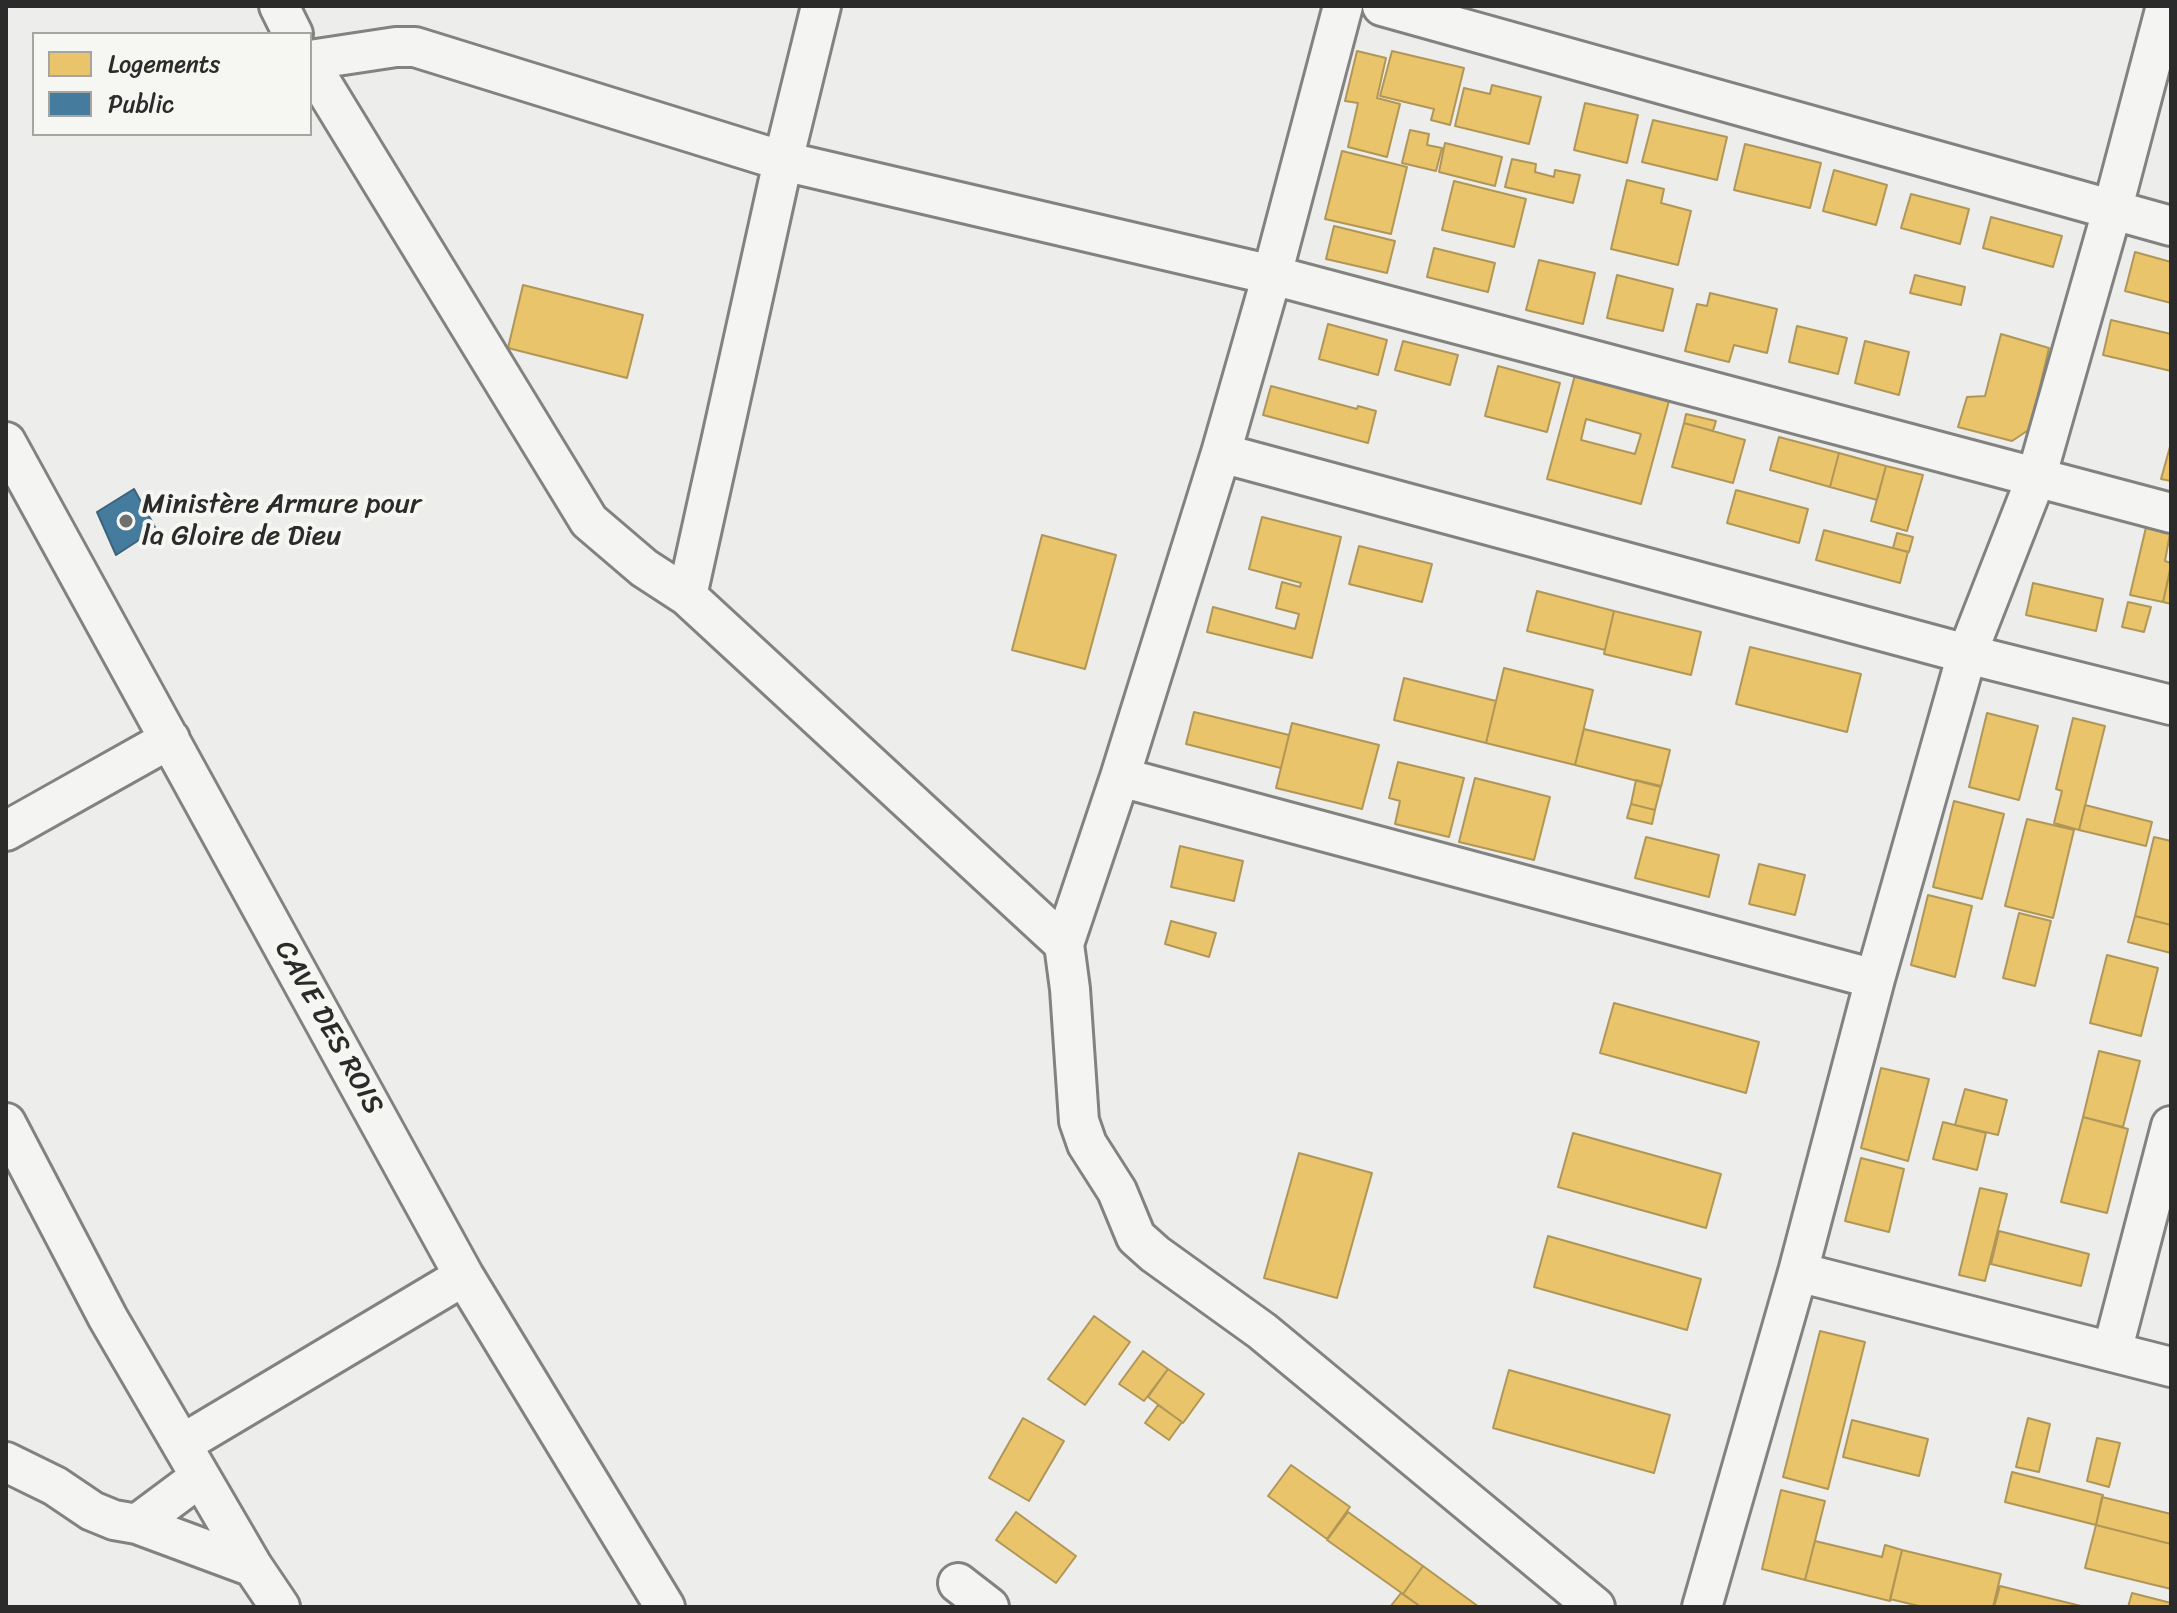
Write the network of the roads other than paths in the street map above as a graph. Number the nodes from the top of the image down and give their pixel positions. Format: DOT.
graph roads {
  1 [pos="279,6"];
  2 [pos="821,6"];
  3 [pos="1343,6"];
  4 [pos="1382,6"];
  5 [pos="2166,6"];
  6 [pos="292,32"];
  7 [pos="312,62"];
  8 [pos="312,65"];
  9 [pos="783,161"];
  10 [pos="2112,211"];
  11 [pos="2171,226"];
  12 [pos="1272,275"];
  13 [pos="6,442"];
  14 [pos="1221,453"];
  15 [pos="2036,478"];
  16 [pos="2171,513"];
  17 [pos="687,596"];
  18 [pos="1967,654"];
  19 [pos="2171,705"];
  20 [pos="170,739"];
  21 [pos="1120,777"];
  22 [pos="6,831"];
  23 [pos="1064,944"];
  24 [pos="1875,979"];
  25 [pos="6,1123"];
  26 [pos="2171,1126"];
  27 [pos="1798,1272"];
  28 [pos="464,1276"];
  29 [pos="2112,1352"];
  30 [pos="2171,1367"];
  31 [pos="191,1460"];
  32 [pos="6,1462"];
  33 [pos="137,1524"];
  34 [pos="253,1567"];
  35 [pos="958,1583"];
  36 [pos="280,1607"];
  37 [pos="665,1607"];
  38 [pos="989,1607"];
  39 [pos="1595,1607"];
  40 [pos="1702,1607"];
  1 -- 6 [label="street"];
  2 -- 9 [label="street"];
  3 -- 12 [label="street"];
  4 -- 10 [label="street"];
  5 -- 10 [label="street"];
  7 -- 9 [label="street"];
  8 -- 17 [label="street"];
  9 -- 12 [label="street"];
  9 -- 17 [label="street"];
  10 -- 11 [label="street"];
  10 -- 15 [label="street"];
  12 -- 14 [label="street"];
  12 -- 15 [label="street"];
  13 -- 20 [label="street, CAVE DES ROIS"];
  14 -- 18 [label="street"];
  14 -- 21 [label="street"];
  15 -- 16 [label="street"];
  15 -- 18 [label="street"];
  17 -- 23 [label="street"];
  18 -- 19 [label="street"];
  18 -- 24 [label="street"];
  20 -- 22 [label="street"];
  20 -- 28 [label="street, CAVE DES ROIS"];
  21 -- 23 [label="street"];
  21 -- 24 [label="street"];
  23 -- 39 [label="street"];
  24 -- 27 [label="street"];
  25 -- 31 [label="street"];
  26 -- 29 [label="street"];
  27 -- 29 [label="street"];
  27 -- 40 [label="street"];
  28 -- 31 [label="street"];
  28 -- 37 [label="street, CAVE DES ROIS"];
  29 -- 30 [label="street"];
  31 -- 33 [label="street"];
  31 -- 34 [label="street"];
  32 -- 33 [label="street"];
  33 -- 34 [label="street"];
  34 -- 36 [label="street"];
  35 -- 38 [label="street"];
}
